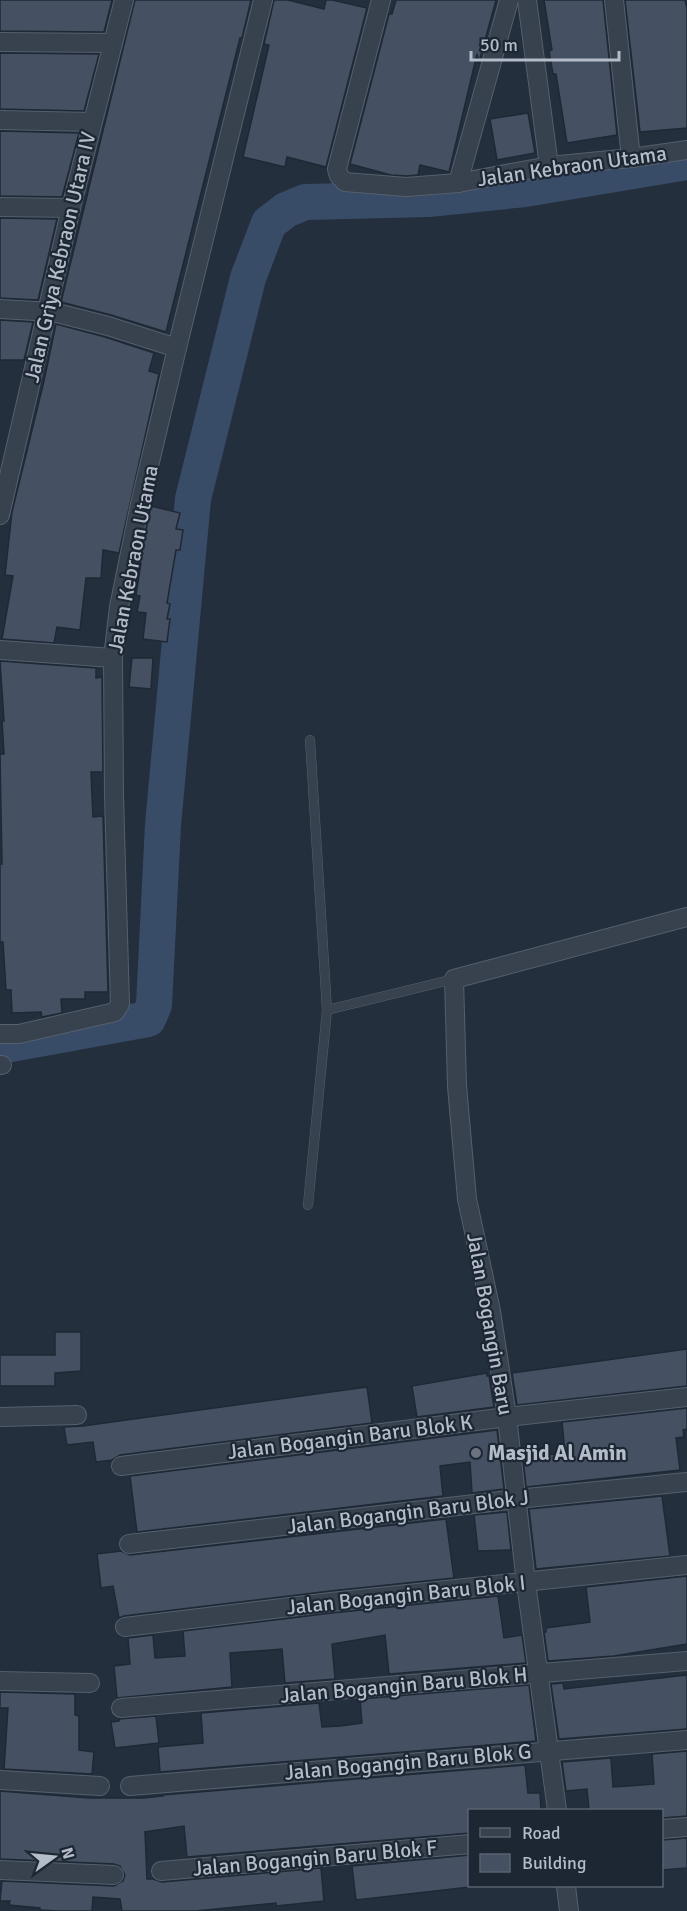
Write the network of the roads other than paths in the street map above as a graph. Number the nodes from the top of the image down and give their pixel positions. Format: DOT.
graph roads {
  1 [pos="124,0"];
  2 [pos="263,0"];
  3 [pos="381,0"];
  4 [pos="508,0"];
  5 [pos="527,0"];
  6 [pos="614,0"];
  7 [pos="0,42"];
  8 [pos="113,43"];
  9 [pos="0,120"];
  10 [pos="92,122"];
  11 [pos="687,150"];
  12 [pos="631,158"];
  13 [pos="549,166"];
  14 [pos="458,183"];
  15 [pos="0,207"];
  16 [pos="71,208"];
  17 [pos="0,309"];
  18 [pos="47,311"];
  19 [pos="177,348"];
  20 [pos="0,514"];
  21 [pos="0,650"];
  22 [pos="113,658"];
  23 [pos="310,740"];
  24 [pos="687,917"];
  25 [pos="454,980"];
  26 [pos="327,1010"];
  27 [pos="0,1034"];
  28 [pos="308,1205"];
  29 [pos="687,1397"];
  30 [pos="77,1415"];
  31 [pos="0,1417"];
  32 [pos="507,1417"];
  33 [pos="121,1466"];
  34 [pos="687,1482"];
  35 [pos="517,1499"];
  36 [pos="129,1544"];
  37 [pos="687,1565"];
  38 [pos="526,1583"];
  39 [pos="125,1627"];
  40 [pos="687,1660"];
  41 [pos="538,1674"];
  42 [pos="0,1681"];
  43 [pos="90,1683"];
  44 [pos="121,1708"];
  45 [pos="687,1740"];
  46 [pos="550,1750"];
  47 [pos="0,1780"];
  48 [pos="100,1786"];
  49 [pos="130,1786"];
  50 [pos="557,1809"];
  51 [pos="687,1827"];
  52 [pos="663,1829"];
  53 [pos="468,1844"];
  54 [pos="0,1870"];
  55 [pos="161,1871"];
  56 [pos="114,1875"];
  57 [pos="566,1887"];
  58 [pos="569,1911"];
  1 -- 8 [label="street, Jalan Griya Kebraon Utara IV"];
  2 -- 19 [label="street, Jalan Kebraon Utama"];
  3 -- 14 [label="street, Jalan Kebraon Utama"];
  4 -- 14 [label="street"];
  5 -- 13 [label="street"];
  6 -- 12 [label="street"];
  7 -- 8 [label="street"];
  8 -- 10 [label="street, Jalan Griya Kebraon Utara IV"];
  9 -- 10 [label="street"];
  10 -- 16 [label="street, Jalan Griya Kebraon Utara IV"];
  11 -- 12 [label="street, Jalan Kebraon Utama"];
  12 -- 13 [label="street, Jalan Kebraon Utama"];
  13 -- 14 [label="street, Jalan Kebraon Utama"];
  15 -- 16 [label="street"];
  16 -- 18 [label="street, Jalan Griya Kebraon Utara IV"];
  17 -- 18 [label="street"];
  18 -- 19 [label="street"];
  18 -- 20 [label="street, Jalan Griya Kebraon Utara IV"];
  19 -- 22 [label="street, Jalan Kebraon Utama"];
  21 -- 22 [label="street"];
  22 -- 27 [label="street, Jalan Kebraon Utama"];
  23 -- 26 [label="lane"];
  24 -- 25 [label="street"];
  25 -- 26 [label="lane"];
  25 -- 32 [label="street, Jalan Bogangin Baru"];
  26 -- 28 [label="lane"];
  29 -- 32 [label="street, Jalan Bogangin Baru Blok K"];
  30 -- 31 [label="street"];
  32 -- 33 [label="street, Jalan Bogangin Baru Blok K"];
  32 -- 35 [label="street, Jalan Bogangin Baru"];
  34 -- 35 [label="street, Jalan Bogangin Baru Blok J"];
  35 -- 36 [label="street, Jalan Bogangin Baru Blok J"];
  35 -- 38 [label="street, Jalan Bogangin Baru"];
  37 -- 38 [label="street, Jalan Bogangin Baru Blok I"];
  38 -- 39 [label="street, Jalan Bogangin Baru Blok I"];
  38 -- 41 [label="street, Jalan Bogangin Baru"];
  40 -- 41 [label="street, Jalan Bogangin Baru Blok H"];
  41 -- 44 [label="street, Jalan Bogangin Baru Blok H"];
  41 -- 46 [label="street, Jalan Bogangin Baru"];
  42 -- 43 [label="street"];
  45 -- 46 [label="street, Jalan Bogangin Baru Blok G"];
  46 -- 49 [label="street, Jalan Bogangin Baru Blok G"];
  46 -- 50 [label="street, Jalan Bogangin Baru"];
  47 -- 48 [label="street"];
  51 -- 52 [label="street"];
  53 -- 55 [label="street, Jalan Bogangin Baru Blok F"];
  54 -- 56 [label="street"];
  57 -- 58 [label="street"];
}
